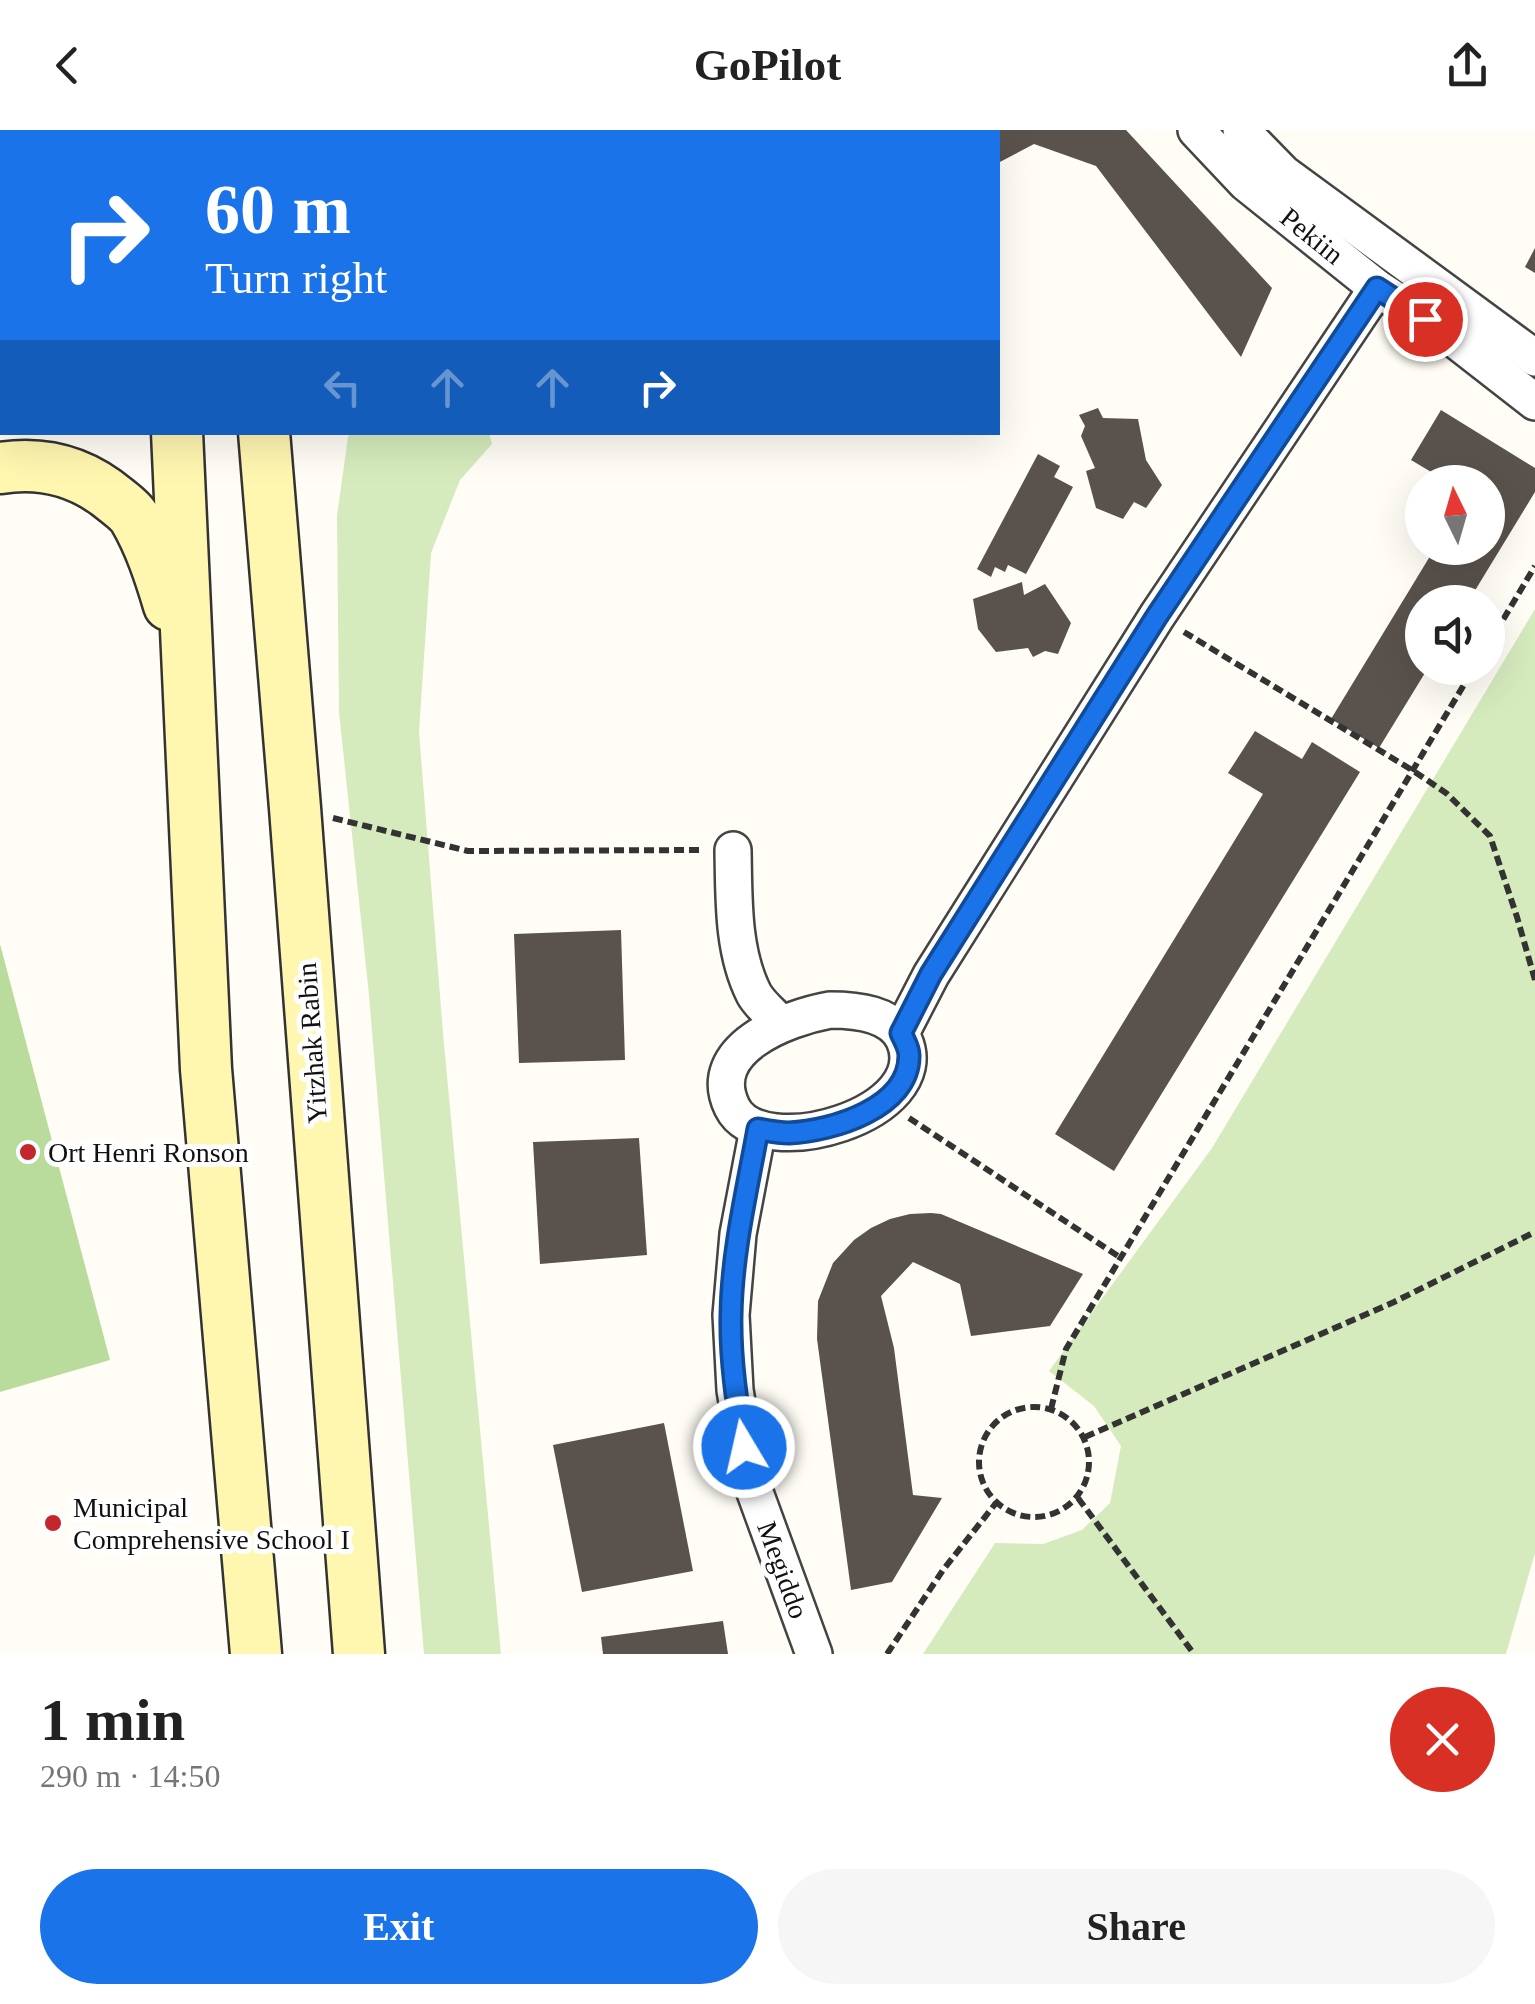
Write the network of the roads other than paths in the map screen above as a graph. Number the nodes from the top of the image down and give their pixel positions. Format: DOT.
graph roads {
  1 [pos="1196,130"];
  2 [pos="1241,130"];
  3 [pos="1377,288"];
  4 [pos="1535,358"];
  5 [pos="1535,402"];
  6 [pos="31,435"];
  7 [pos="177,435"];
  8 [pos="264,435"];
  9 [pos="300,435"];
  10 [pos="0,446"];
  11 [pos="0,468"];
  12 [pos="277,586"];
  13 [pos="188,667"];
  14 [pos="732,850"];
  15 [pos="781,1024"];
  16 [pos="901,1033"];
  17 [pos="758,1129"];
  18 [pos="256,1654"];
  19 [pos="359,1654"];
  20 [pos="814,1654"];
  1 -- 3 [label="street, Pekiin"];
  2 -- 4 [label="street, Pekiin"];
  3 -- 5 [label="street, Pekiin"];
  3 -- 16 [label="street"];
  6 -- 10 [label="main road"];
  7 -- 13 [label="main road"];
  8 -- 12 [label="main road, Yitzhak Rabin"];
  9 -- 12 [label="main road"];
  11 -- 13 [label="main road"];
  12 -- 19 [label="main road, Yitzhak Rabin"];
  13 -- 18 [label="main road"];
  14 -- 15 [label="street"];
  15 -- 16 [label="street"];
  15 -- 17 [label="street"];
  16 -- 17 [label="street"];
  17 -- 20 [label="street, Megiddo"];
}
